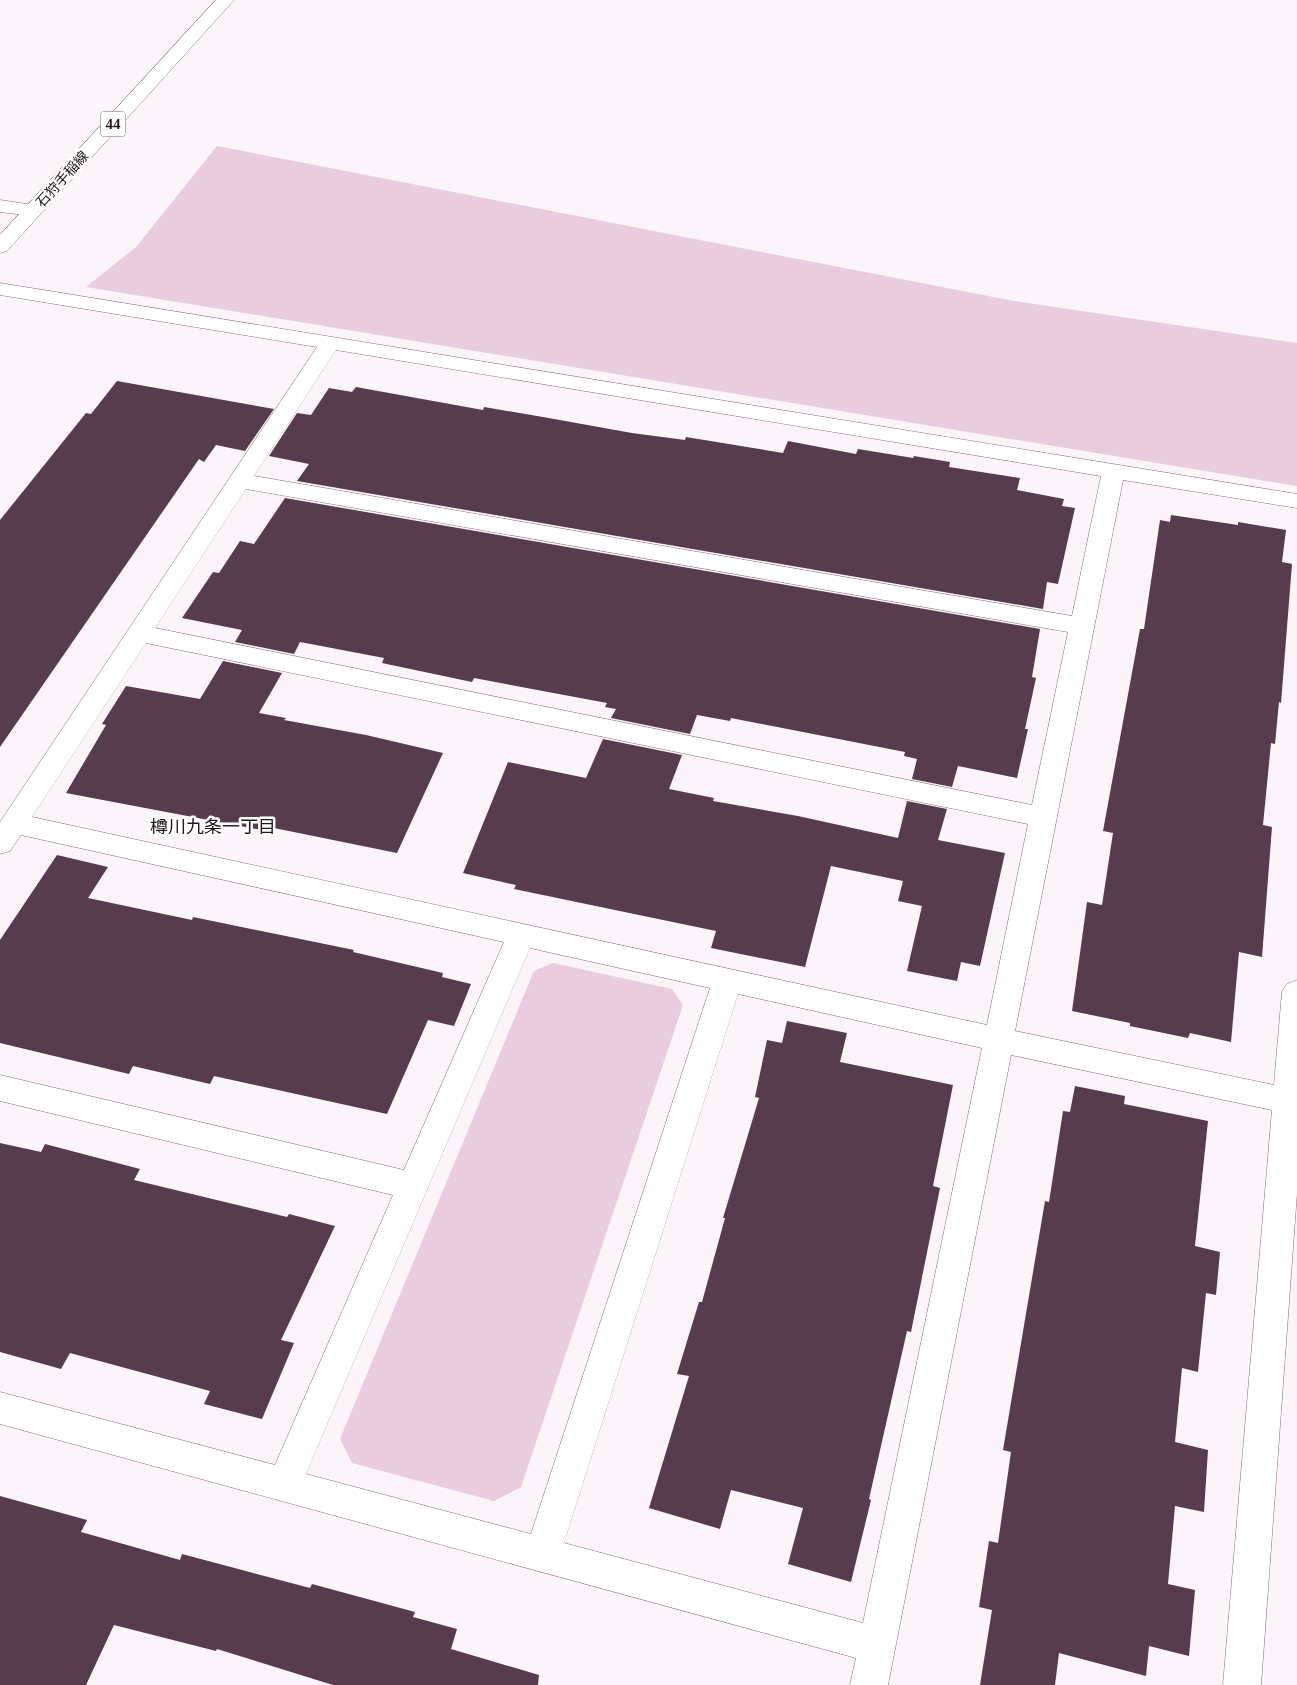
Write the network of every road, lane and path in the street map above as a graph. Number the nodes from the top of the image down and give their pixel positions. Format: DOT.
graph roads {
  1 [pos="225,0"];
  2 [pos="0,206"];
  3 [pos="34,210"];
  4 [pos="0,247"];
  5 [pos="0,289"];
  6 [pos="330,343"];
  7 [pos="1113,471"];
  8 [pos="240,481"];
  9 [pos="1297,501"];
  10 [pos="1082,626"];
  11 [pos="139,633"];
  12 [pos="1044,817"];
  13 [pos="7,834"];
  14 [pos="521,935"];
  15 [pos="728,981"];
  16 [pos="1297,992"];
  17 [pos="999,1040"];
  18 [pos="0,1088"];
  19 [pos="1293,1102"];
  20 [pos="413,1186"];
  21 [pos="0,1408"];
  22 [pos="284,1485"];
  23 [pos="542,1554"];
  24 [pos="877,1645"];
  25 [pos="869,1685"];
  26 [pos="1242,1685"];
  1 -- 3 [label="street, 石狩手稲線 / 44"];
  2 -- 3 [label="street"];
  3 -- 4 [label="street, 石狩手稲線 / 44"];
  5 -- 6 [label="street"];
  6 -- 7 [label="street"];
  6 -- 8 [label="street"];
  7 -- 9 [label="street"];
  7 -- 10 [label="street"];
  8 -- 10 [label="street"];
  8 -- 11 [label="street"];
  10 -- 12 [label="street"];
  11 -- 12 [label="street"];
  11 -- 13 [label="street"];
  12 -- 17 [label="street"];
  13 -- 14 [label="street"];
  14 -- 15 [label="street"];
  14 -- 20 [label="street"];
  15 -- 17 [label="street"];
  15 -- 23 [label="street"];
  16 -- 19 [label="street"];
  17 -- 19 [label="street"];
  17 -- 24 [label="street"];
  18 -- 20 [label="street"];
  19 -- 26 [label="street"];
  20 -- 22 [label="street"];
  21 -- 22 [label="street"];
  22 -- 23 [label="street"];
  23 -- 24 [label="street"];
  24 -- 25 [label="street"];
}
